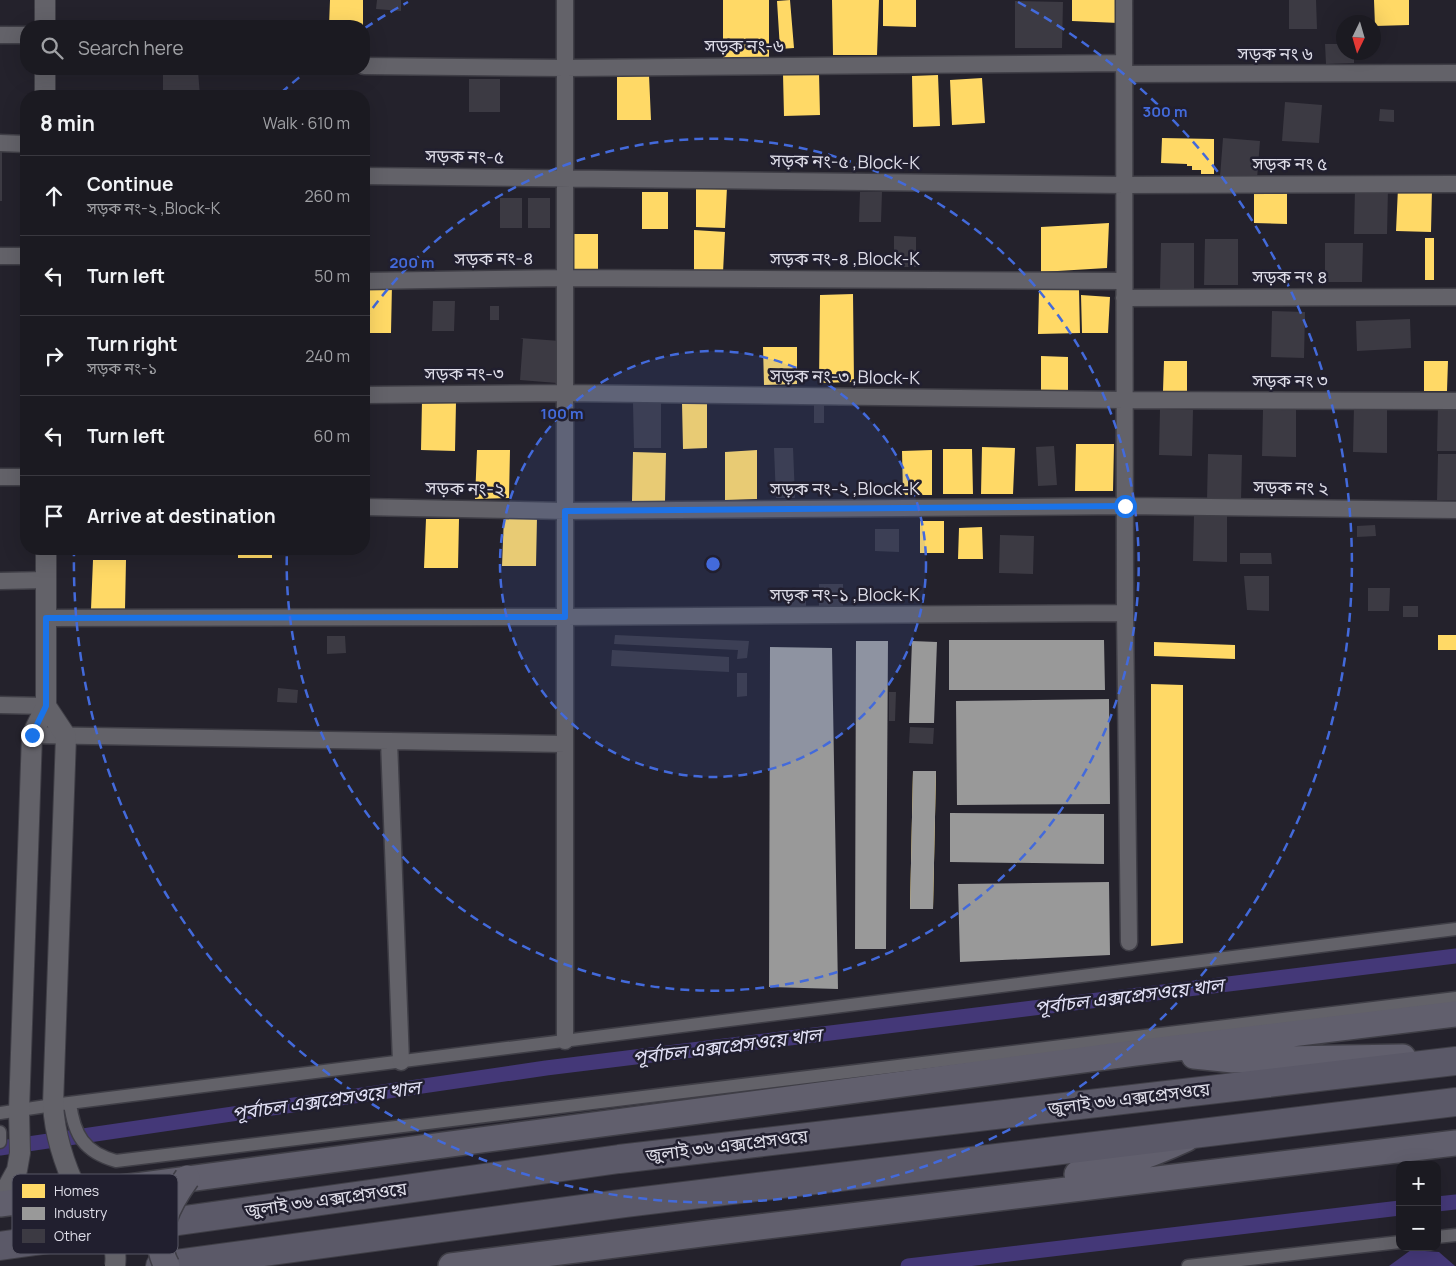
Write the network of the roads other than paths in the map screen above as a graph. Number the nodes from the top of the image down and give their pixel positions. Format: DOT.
graph roads {
  1 [pos="45,0"];
  2 [pos="565,0"];
  3 [pos="1124,0"];
  4 [pos="45,20"];
  5 [pos="0,34"];
  6 [pos="20,34"];
  7 [pos="370,66"];
  8 [pos="565,68"];
  9 [pos="1124,68"];
  10 [pos="1456,73"];
  11 [pos="45,75"];
  12 [pos="45,90"];
  13 [pos="0,143"];
  14 [pos="20,144"];
  15 [pos="370,176"];
  16 [pos="565,178"];
  17 [pos="1456,184"];
  18 [pos="1124,185"];
  19 [pos="0,256"];
  20 [pos="20,256"];
  21 [pos="565,278"];
  22 [pos="370,281"];
  23 [pos="1124,281"];
  24 [pos="1456,297"];
  25 [pos="1124,298"];
  26 [pos="565,393"];
  27 [pos="370,395"];
  28 [pos="1124,400"];
  29 [pos="1456,401"];
  30 [pos="0,476"];
  31 [pos="20,477"];
  32 [pos="1125,506"];
  33 [pos="370,507"];
  34 [pos="1456,510"];
  35 [pos="565,511"];
  36 [pos="46,555"];
  37 [pos="46,580"];
  38 [pos="0,581"];
  39 [pos="1125,613"];
  40 [pos="565,617"];
  41 [pos="46,618"];
  42 [pos="0,705"];
  43 [pos="46,706"];
  44 [pos="32,735"];
  45 [pos="66,736"];
  46 [pos="389,741"];
  47 [pos="565,744"];
  48 [pos="1456,929"];
  49 [pos="1129,942"];
  50 [pos="1456,998"];
  51 [pos="1456,1014"];
  52 [pos="565,1041"];
  53 [pos="1162,1050"];
  54 [pos="1456,1060"];
  55 [pos="401,1062"];
  56 [pos="1456,1102"];
  57 [pos="61,1104"];
  58 [pos="9,1112"];
  59 [pos="0,1132"];
  60 [pos="1202,1132"];
  61 [pos="0,1142"];
  62 [pos="1456,1143"];
  63 [pos="15,1174"];
  64 [pos="68,1174"];
  65 [pos="186,1178"];
  66 [pos="178,1179"];
  67 [pos="12,1180"];
  68 [pos="178,1191"];
  69 [pos="0,1203"];
  70 [pos="876,1213"];
  71 [pos="178,1221"];
  72 [pos="1456,1235"];
  73 [pos="1441,1237"];
  74 [pos="1396,1242"];
  75 [pos="162,1254"];
  76 [pos="160,1266"];
  77 [pos="167,1266"];
  78 [pos="451,1266"];
  79 [pos="1188,1266"];
  1 -- 4 [label="street"];
  2 -- 8 [label="street"];
  3 -- 9 [label="street"];
  5 -- 6 [label="street"];
  7 -- 8 [label="street, সড়ক নং-৬"];
  8 -- 9 [label="street, সড়ক নং-৬"];
  8 -- 16 [label="street"];
  9 -- 10 [label="street, সড়ক নং ৬"];
  9 -- 18 [label="street"];
  11 -- 12 [label="street"];
  13 -- 14 [label="street"];
  15 -- 16 [label="street, সড়ক নং-৫"];
  16 -- 18 [label="street, সড়ক নং-৫ ,Block-K"];
  16 -- 21 [label="street"];
  17 -- 18 [label="street, সড়ক নং ৫"];
  18 -- 23 [label="street"];
  19 -- 20 [label="street"];
  21 -- 22 [label="street, সড়ক নং-৪"];
  21 -- 23 [label="street, সড়ক নং-৪ ,Block-K"];
  21 -- 26 [label="street"];
  23 -- 25 [label="street"];
  24 -- 25 [label="street, সড়ক নং ৪"];
  25 -- 28 [label="street"];
  26 -- 27 [label="street, সড়ক নং-৩"];
  26 -- 28 [label="street, সড়ক নং-৩ ,Block-K"];
  26 -- 35 [label="street"];
  28 -- 29 [label="street, সড়ক নং ৩"];
  28 -- 32 [label="street"];
  30 -- 31 [label="street"];
  32 -- 34 [label="street, সড়ক নং ২"];
  32 -- 35 [label="street, সড়ক নং-২ ,Block-K"];
  32 -- 39 [label="street"];
  33 -- 35 [label="street, সড়ক নং-২"];
  35 -- 40 [label="street"];
  36 -- 37 [label="street"];
  37 -- 38 [label="street"];
  37 -- 41 [label="street"];
  39 -- 40 [label="street, সড়ক নং-১ ,Block-K"];
  39 -- 49 [label="street"];
  40 -- 41 [label="street, সড়ক নং-১ ,Block-K"];
  40 -- 47 [label="street"];
  41 -- 43 [label="street"];
  42 -- 43 [label="street"];
  43 -- 44 [label="street"];
  43 -- 45 [label="street"];
  44 -- 45 [label="street"];
  44 -- 58 [label="street"];
  45 -- 46 [label="street"];
  45 -- 57 [label="street"];
  46 -- 47 [label="street"];
  46 -- 55 [label="street"];
  47 -- 52 [label="street"];
  48 -- 52 [label="street"];
  50 -- 57 [label="street"];
  51 -- 53 [label="main road"];
  52 -- 55 [label="street"];
  53 -- 54 [label="main road"];
  53 -- 65 [label="main road"];
  54 -- 71 [label="highway, জুলাই ৩৬ এক্সপ্রেসওয়ে"];
  55 -- 57 [label="street"];
  56 -- 60 [label="highway"];
  57 -- 58 [label="street"];
  57 -- 64 [label="street"];
  58 -- 63 [label="street"];
  59 -- 61 [label="street"];
  60 -- 70 [label="main road"];
  60 -- 76 [label="highway"];
  62 -- 70 [label="main road"];
  65 -- 66 [label="main road"];
  65 -- 68 [label="main road, bridge"];
  67 -- 69 [label="street"];
  70 -- 78 [label="main road"];
  72 -- 73 [label="street"];
  74 -- 79 [label="street"];
  75 -- 77 [label="main road, bridge"];
}
